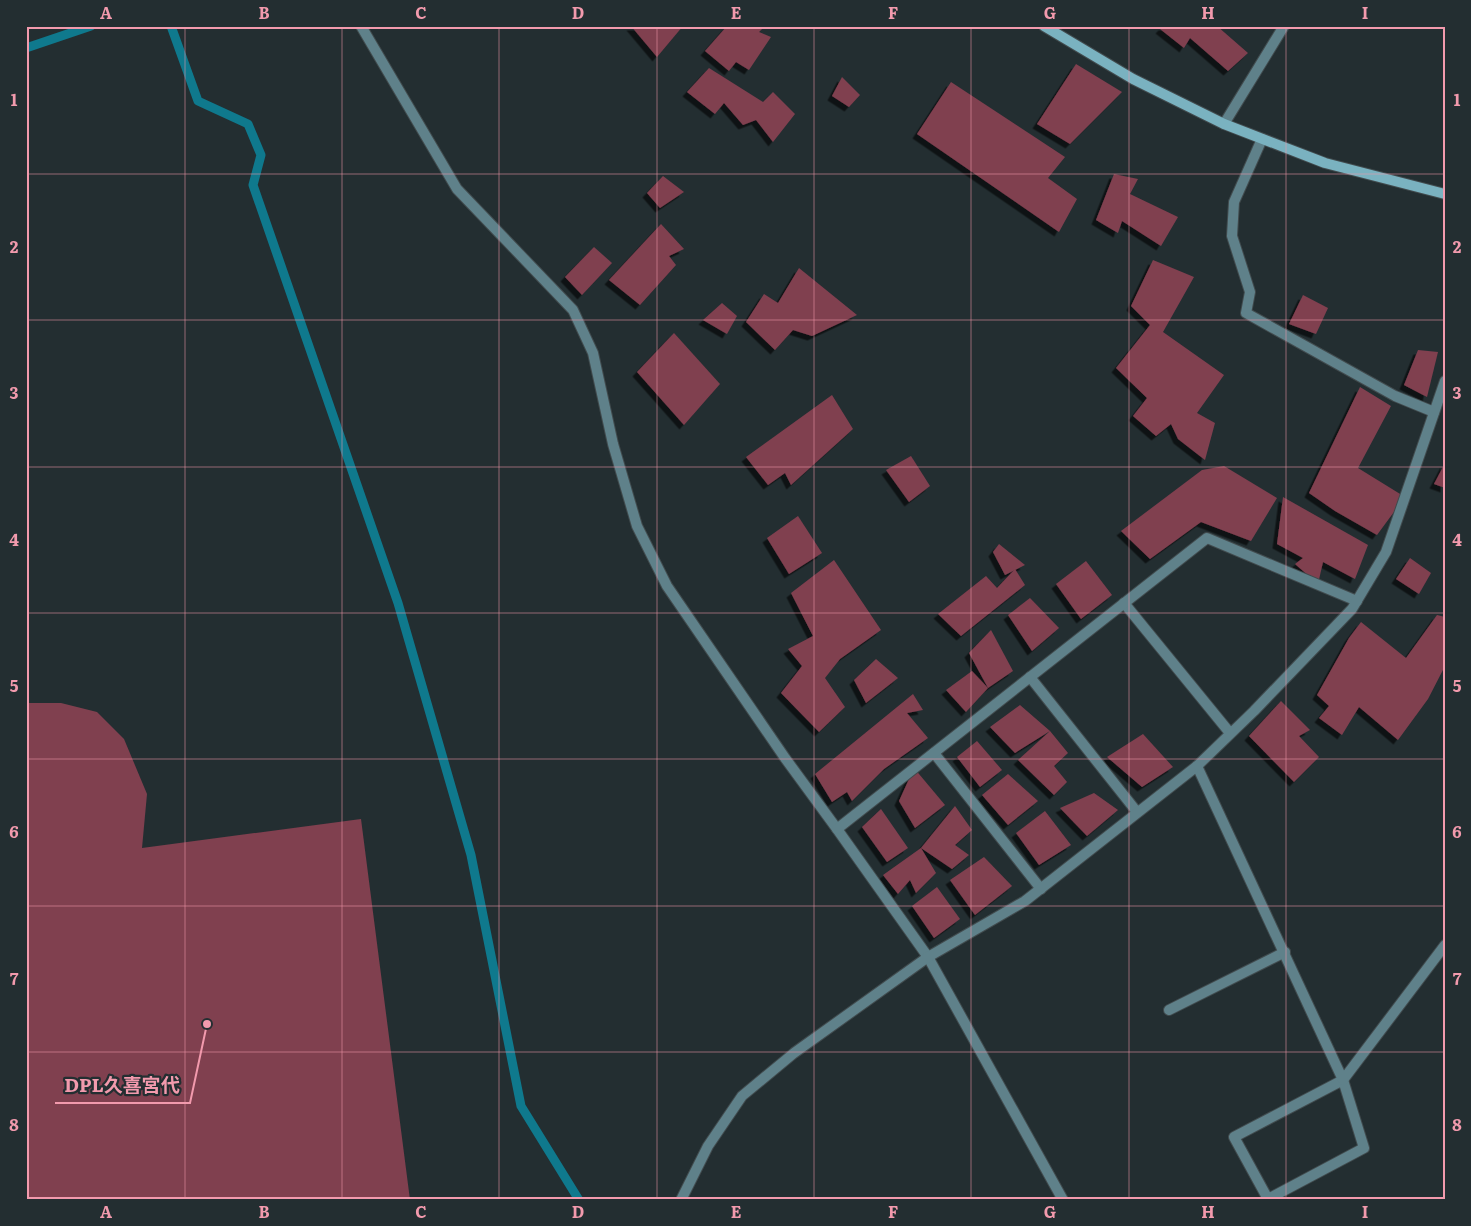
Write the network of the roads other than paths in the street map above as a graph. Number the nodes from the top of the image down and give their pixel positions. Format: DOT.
graph roads {
  1 [pos="361,26"];
  2 [pos="1044,26"];
  3 [pos="1284,26"];
  4 [pos="1224,124"];
  5 [pos="1262,138"];
  6 [pos="1445,194"];
  7 [pos="1445,381"];
  8 [pos="1434,412"];
  9 [pos="1357,601"];
  10 [pos="1124,603"];
  11 [pos="1030,677"];
  12 [pos="1230,734"];
  13 [pos="934,753"];
  14 [pos="1197,766"];
  15 [pos="1138,812"];
  16 [pos="837,829"];
  17 [pos="1041,889"];
  18 [pos="1445,945"];
  19 [pos="1284,952"];
  20 [pos="928,957"];
  21 [pos="1169,1010"];
  22 [pos="1343,1080"];
  23 [pos="681,1200"];
  24 [pos="1063,1200"];
  25 [pos="1268,1200"];
  1 -- 16 [label="street"];
  2 -- 4 [label="street"];
  3 -- 4 [label="street"];
  4 -- 5 [label="street"];
  5 -- 6 [label="street"];
  5 -- 8 [label="street"];
  7 -- 8 [label="street"];
  8 -- 9 [label="street"];
  9 -- 10 [label="street"];
  9 -- 12 [label="street"];
  10 -- 11 [label="street"];
  10 -- 12 [label="street"];
  11 -- 13 [label="street"];
  11 -- 15 [label="street"];
  12 -- 14 [label="street"];
  13 -- 16 [label="street"];
  13 -- 17 [label="street"];
  14 -- 15 [label="street"];
  14 -- 19 [label="street"];
  15 -- 17 [label="street"];
  16 -- 20 [label="street"];
  17 -- 20 [label="street"];
  18 -- 22 [label="street"];
  19 -- 21 [label="street"];
  19 -- 22 [label="street"];
  20 -- 23 [label="street"];
  20 -- 24 [label="street"];
  22 -- 25 [label="street"];
  22 -- 25 [label="street"];
}
